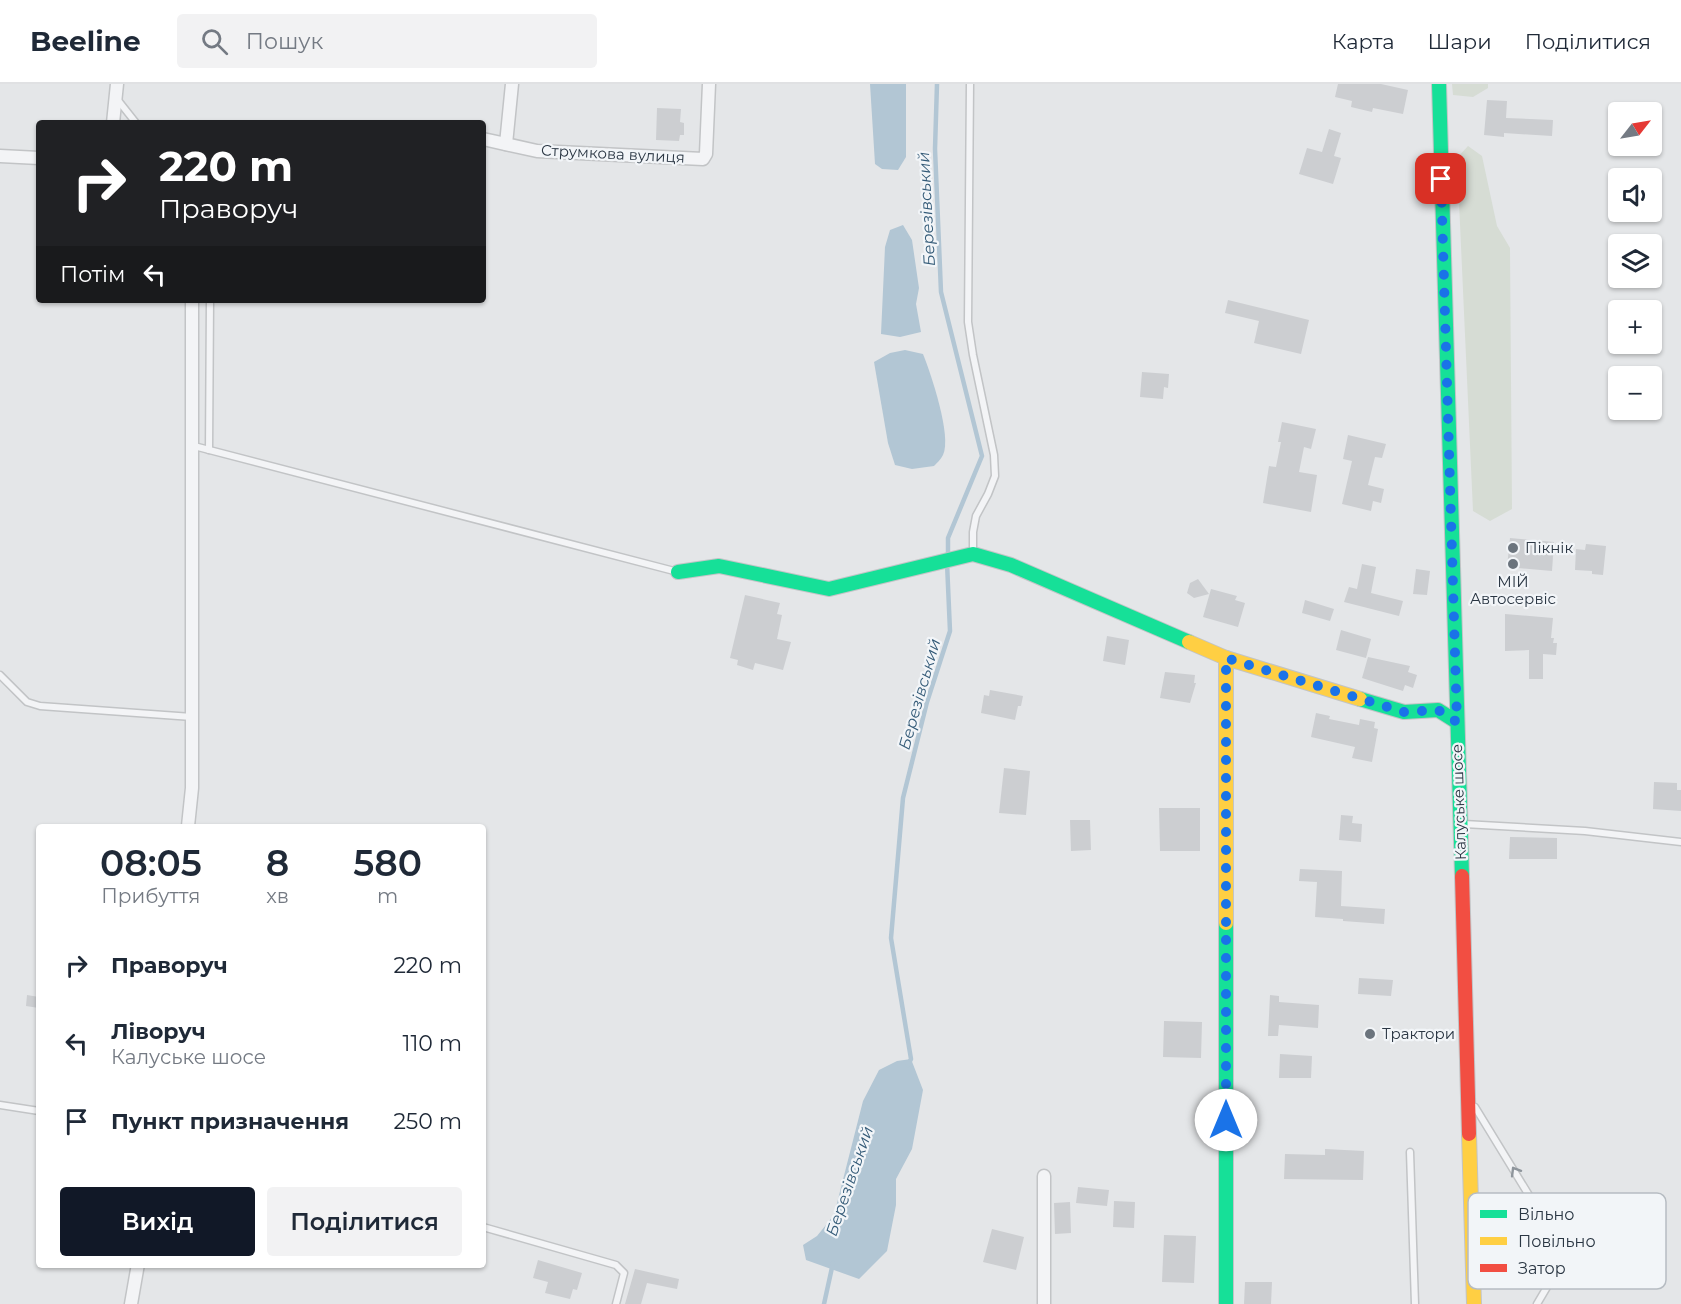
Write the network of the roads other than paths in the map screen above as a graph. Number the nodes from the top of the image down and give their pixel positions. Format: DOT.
graph roads {
  1 [pos="117,84"];
  2 [pos="512,84"];
  3 [pos="709,84"];
  4 [pos="970,84"];
  5 [pos="1439,84"];
  6 [pos="117,98"];
  7 [pos="113,120"];
  8 [pos="134,120"];
  9 [pos="486,140"];
  10 [pos="506,144"];
  11 [pos="0,156"];
  12 [pos="36,158"];
  13 [pos="192,303"];
  14 [pos="210,303"];
  15 [pos="194,446"];
  16 [pos="209,450"];
  17 [pos="973,554"];
  18 [pos="678,572"];
  19 [pos="1226,658"];
  20 [pos="0,675"];
  21 [pos="192,717"];
  22 [pos="1457,722"];
  23 [pos="188,824"];
  24 [pos="1460,824"];
  25 [pos="1681,842"];
  26 [pos="1468,1094"];
  27 [pos="0,1106"];
  28 [pos="36,1111"];
  29 [pos="1410,1152"];
  30 [pos="1044,1176"];
  31 [pos="1471,1193"];
  32 [pos="1528,1193"];
  33 [pos="486,1228"];
  34 [pos="137,1268"];
  35 [pos="1474,1289"];
  36 [pos="1546,1289"];
  37 [pos="131,1304"];
  38 [pos="616,1304"];
  39 [pos="1044,1304"];
  40 [pos="1226,1304"];
  41 [pos="1415,1304"];
  42 [pos="1474,1304"];
  43 [pos="1537,1304"];
  1 -- 6 [label="street"];
  2 -- 10 [label="street"];
  3 -- 10 [label="street, Струмкова вулиця"];
  4 -- 17 [label="lane"];
  5 -- 22 [label="street, Калуське шосе"];
  6 -- 7 [label="street"];
  6 -- 8 [label="lane"];
  9 -- 10 [label="street, Струмкова вулиця"];
  11 -- 12 [label="street"];
  13 -- 15 [label="street"];
  14 -- 16 [label="lane"];
  15 -- 16 [label="lane"];
  15 -- 21 [label="street"];
  16 -- 18 [label="lane"];
  17 -- 18 [label="street"];
  17 -- 19 [label="street"];
  19 -- 22 [label="street"];
  19 -- 40 [label="street"];
  20 -- 21 [label="lane"];
  21 -- 23 [label="street"];
  22 -- 24 [label="street, Калуське шосе"];
  24 -- 25 [label="lane"];
  24 -- 26 [label="street, Калуське шосе"];
  26 -- 31 [label="street, Калуське шосе"];
  32 -- 26 [label="lane, one-way"];
  27 -- 28 [label="lane"];
  29 -- 41 [label="lane"];
  30 -- 39 [label="street"];
  33 -- 38 [label="lane"];
  34 -- 37 [label="street"];
  35 -- 42 [label="street, Калуське шосе"];
  36 -- 43 [label="lane"];
}
